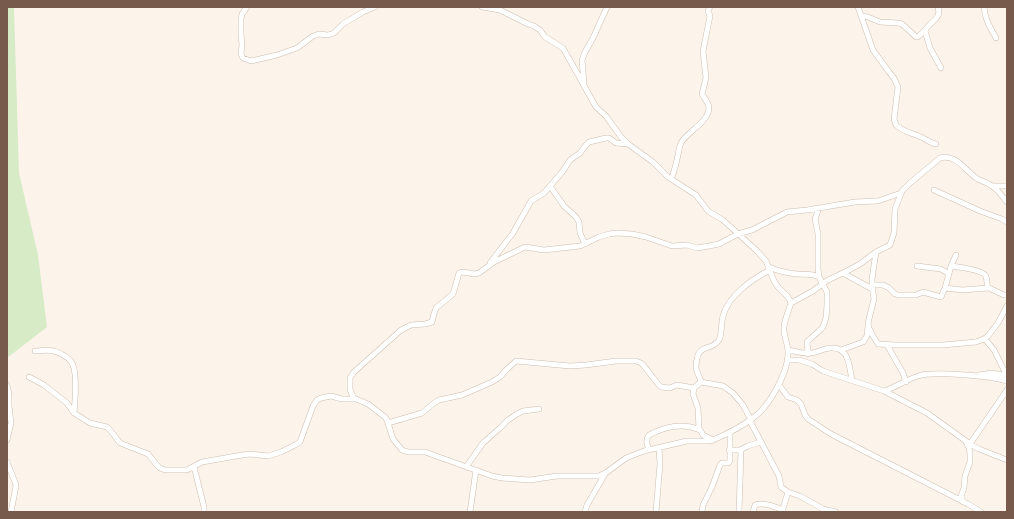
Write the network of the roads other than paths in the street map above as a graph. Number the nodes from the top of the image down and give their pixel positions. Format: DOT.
graph roads {
  1 [pos="247,7"];
  2 [pos="375,7"];
  3 [pos="482,7"];
  4 [pos="607,7"];
  5 [pos="710,7"];
  6 [pos="858,7"];
  7 [pos="938,7"];
  8 [pos="984,7"];
  9 [pos="496,8"];
  10 [pos="861,16"];
  11 [pos="925,30"];
  12 [pos="996,38"];
  13 [pos="941,68"];
  14 [pos="584,86"];
  15 [pos="628,144"];
  16 [pos="936,144"];
  17 [pos="671,179"];
  18 [pos="550,186"];
  19 [pos="992,186"];
  20 [pos="1007,186"];
  21 [pos="934,190"];
  22 [pos="902,193"];
  23 [pos="1007,202"];
  24 [pos="819,208"];
  25 [pos="1007,222"];
  26 [pos="738,234"];
  27 [pos="585,244"];
  28 [pos="876,252"];
  29 [pos="956,255"];
  30 [pos="917,266"];
  31 [pos="951,266"];
  32 [pos="488,267"];
  33 [pos="769,268"];
  34 [pos="842,273"];
  35 [pos="949,274"];
  36 [pos="819,277"];
  37 [pos="823,284"];
  38 [pos="872,287"];
  39 [pos="945,288"];
  40 [pos="988,288"];
  41 [pos="1007,295"];
  42 [pos="791,303"];
  43 [pos="1007,306"];
  44 [pos="868,326"];
  45 [pos="985,338"];
  46 [pos="887,345"];
  47 [pos="788,350"];
  48 [pos="841,350"];
  49 [pos="35,351"];
  50 [pos="808,354"];
  51 [pos="788,360"];
  52 [pos="976,376"];
  53 [pos="1007,376"];
  54 [pos="29,377"];
  55 [pos="852,380"];
  56 [pos="1007,381"];
  57 [pos="701,382"];
  58 [pos="906,382"];
  59 [pos="779,385"];
  60 [pos="7,386"];
  61 [pos="694,388"];
  62 [pos="1007,390"];
  63 [pos="884,391"];
  64 [pos="356,399"];
  65 [pos="539,409"];
  66 [pos="74,413"];
  67 [pos="750,420"];
  68 [pos="388,423"];
  69 [pos="700,430"];
  70 [pos="730,432"];
  71 [pos="7,440"];
  72 [pos="713,440"];
  73 [pos="964,440"];
  74 [pos="761,442"];
  75 [pos="970,444"];
  76 [pos="659,448"];
  77 [pos="649,450"];
  78 [pos="729,450"];
  79 [pos="741,450"];
  80 [pos="1007,460"];
  81 [pos="7,462"];
  82 [pos="194,467"];
  83 [pos="466,467"];
  84 [pos="476,470"];
  85 [pos="605,474"];
  86 [pos="788,492"];
  87 [pos="964,502"];
  88 [pos="767,505"];
  89 [pos="782,511"];
  90 [pos="11,512"];
  91 [pos="204,512"];
  92 [pos="470,512"];
  93 [pos="585,512"];
  94 [pos="656,512"];
  95 [pos="702,512"];
  96 [pos="739,512"];
  97 [pos="753,512"];
  98 [pos="772,512"];
  99 [pos="836,512"];
  100 [pos="980,512"];
  1 -- 2 [label="street"];
  3 -- 9 [label="street"];
  4 -- 14 [label="street"];
  5 -- 17 [label="street"];
  6 -- 10 [label="street"];
  7 -- 11 [label="street"];
  8 -- 12 [label="street"];
  9 -- 14 [label="street"];
  10 -- 11 [label="street"];
  10 -- 16 [label="street"];
  11 -- 13 [label="street"];
  14 -- 15 [label="street"];
  15 -- 17 [label="street"];
  15 -- 18 [label="street"];
  17 -- 26 [label="street"];
  18 -- 27 [label="street"];
  18 -- 32 [label="street"];
  19 -- 20 [label="street"];
  19 -- 22 [label="street"];
  19 -- 23 [label="street"];
  21 -- 25 [label="street"];
  22 -- 24 [label="street"];
  22 -- 28 [label="street"];
  24 -- 26 [label="street"];
  24 -- 36 [label="street"];
  26 -- 27 [label="street"];
  26 -- 33 [label="street"];
  27 -- 32 [label="street"];
  28 -- 34 [label="street"];
  28 -- 38 [label="street"];
  29 -- 31 [label="street"];
  30 -- 35 [label="street"];
  31 -- 35 [label="street"];
  31 -- 40 [label="street"];
  32 -- 64 [label="street"];
  33 -- 36 [label="street"];
  33 -- 42 [label="street"];
  33 -- 57 [label="street"];
  34 -- 37 [label="street"];
  34 -- 38 [label="street"];
  35 -- 39 [label="street"];
  36 -- 37 [label="street"];
  37 -- 42 [label="street"];
  37 -- 50 [label="street"];
  38 -- 39 [label="street"];
  38 -- 44 [label="street"];
  39 -- 40 [label="street"];
  40 -- 41 [label="street"];
  42 -- 47 [label="street"];
  43 -- 45 [label="street"];
  44 -- 46 [label="street"];
  44 -- 48 [label="street"];
  45 -- 46 [label="street"];
  45 -- 53 [label="street"];
  46 -- 58 [label="street"];
  47 -- 50 [label="street"];
  47 -- 51 [label="street"];
  48 -- 50 [label="street"];
  48 -- 55 [label="street"];
  49 -- 66 [label="street"];
  51 -- 55 [label="street"];
  51 -- 59 [label="street"];
  52 -- 53 [label="street"];
  52 -- 56 [label="street"];
  52 -- 58 [label="street"];
  54 -- 66 [label="street"];
  55 -- 63 [label="street"];
  57 -- 61 [label="street"];
  57 -- 67 [label="street"];
  58 -- 63 [label="street"];
  59 -- 67 [label="street"];
  59 -- 87 [label="street"];
  60 -- 71 [label="street"];
  61 -- 68 [label="street"];
  61 -- 69 [label="street"];
  62 -- 75 [label="street"];
  63 -- 73 [label="street"];
  64 -- 68 [label="street"];
  64 -- 82 [label="street"];
  65 -- 83 [label="street"];
  66 -- 82 [label="street"];
  67 -- 70 [label="street"];
  67 -- 74 [label="street"];
  68 -- 83 [label="street"];
  69 -- 72 [label="street"];
  69 -- 77 [label="street"];
  70 -- 72 [label="street"];
  70 -- 78 [label="street"];
  72 -- 76 [label="street"];
  73 -- 75 [label="street"];
  73 -- 87 [label="street"];
  74 -- 79 [label="street"];
  74 -- 86 [label="street"];
  75 -- 80 [label="street"];
  76 -- 77 [label="street"];
  76 -- 94 [label="street"];
  77 -- 85 [label="street"];
  78 -- 79 [label="street"];
  78 -- 95 [label="street"];
  79 -- 96 [label="street"];
  81 -- 90 [label="street"];
  82 -- 91 [label="street"];
  83 -- 84 [label="street"];
  84 -- 85 [label="street"];
  84 -- 92 [label="street"];
  85 -- 93 [label="street"];
  86 -- 89 [label="street"];
  86 -- 99 [label="street"];
  87 -- 100 [label="street"];
  88 -- 89 [label="street"];
  88 -- 97 [label="street"];
  88 -- 98 [label="street"];
}
